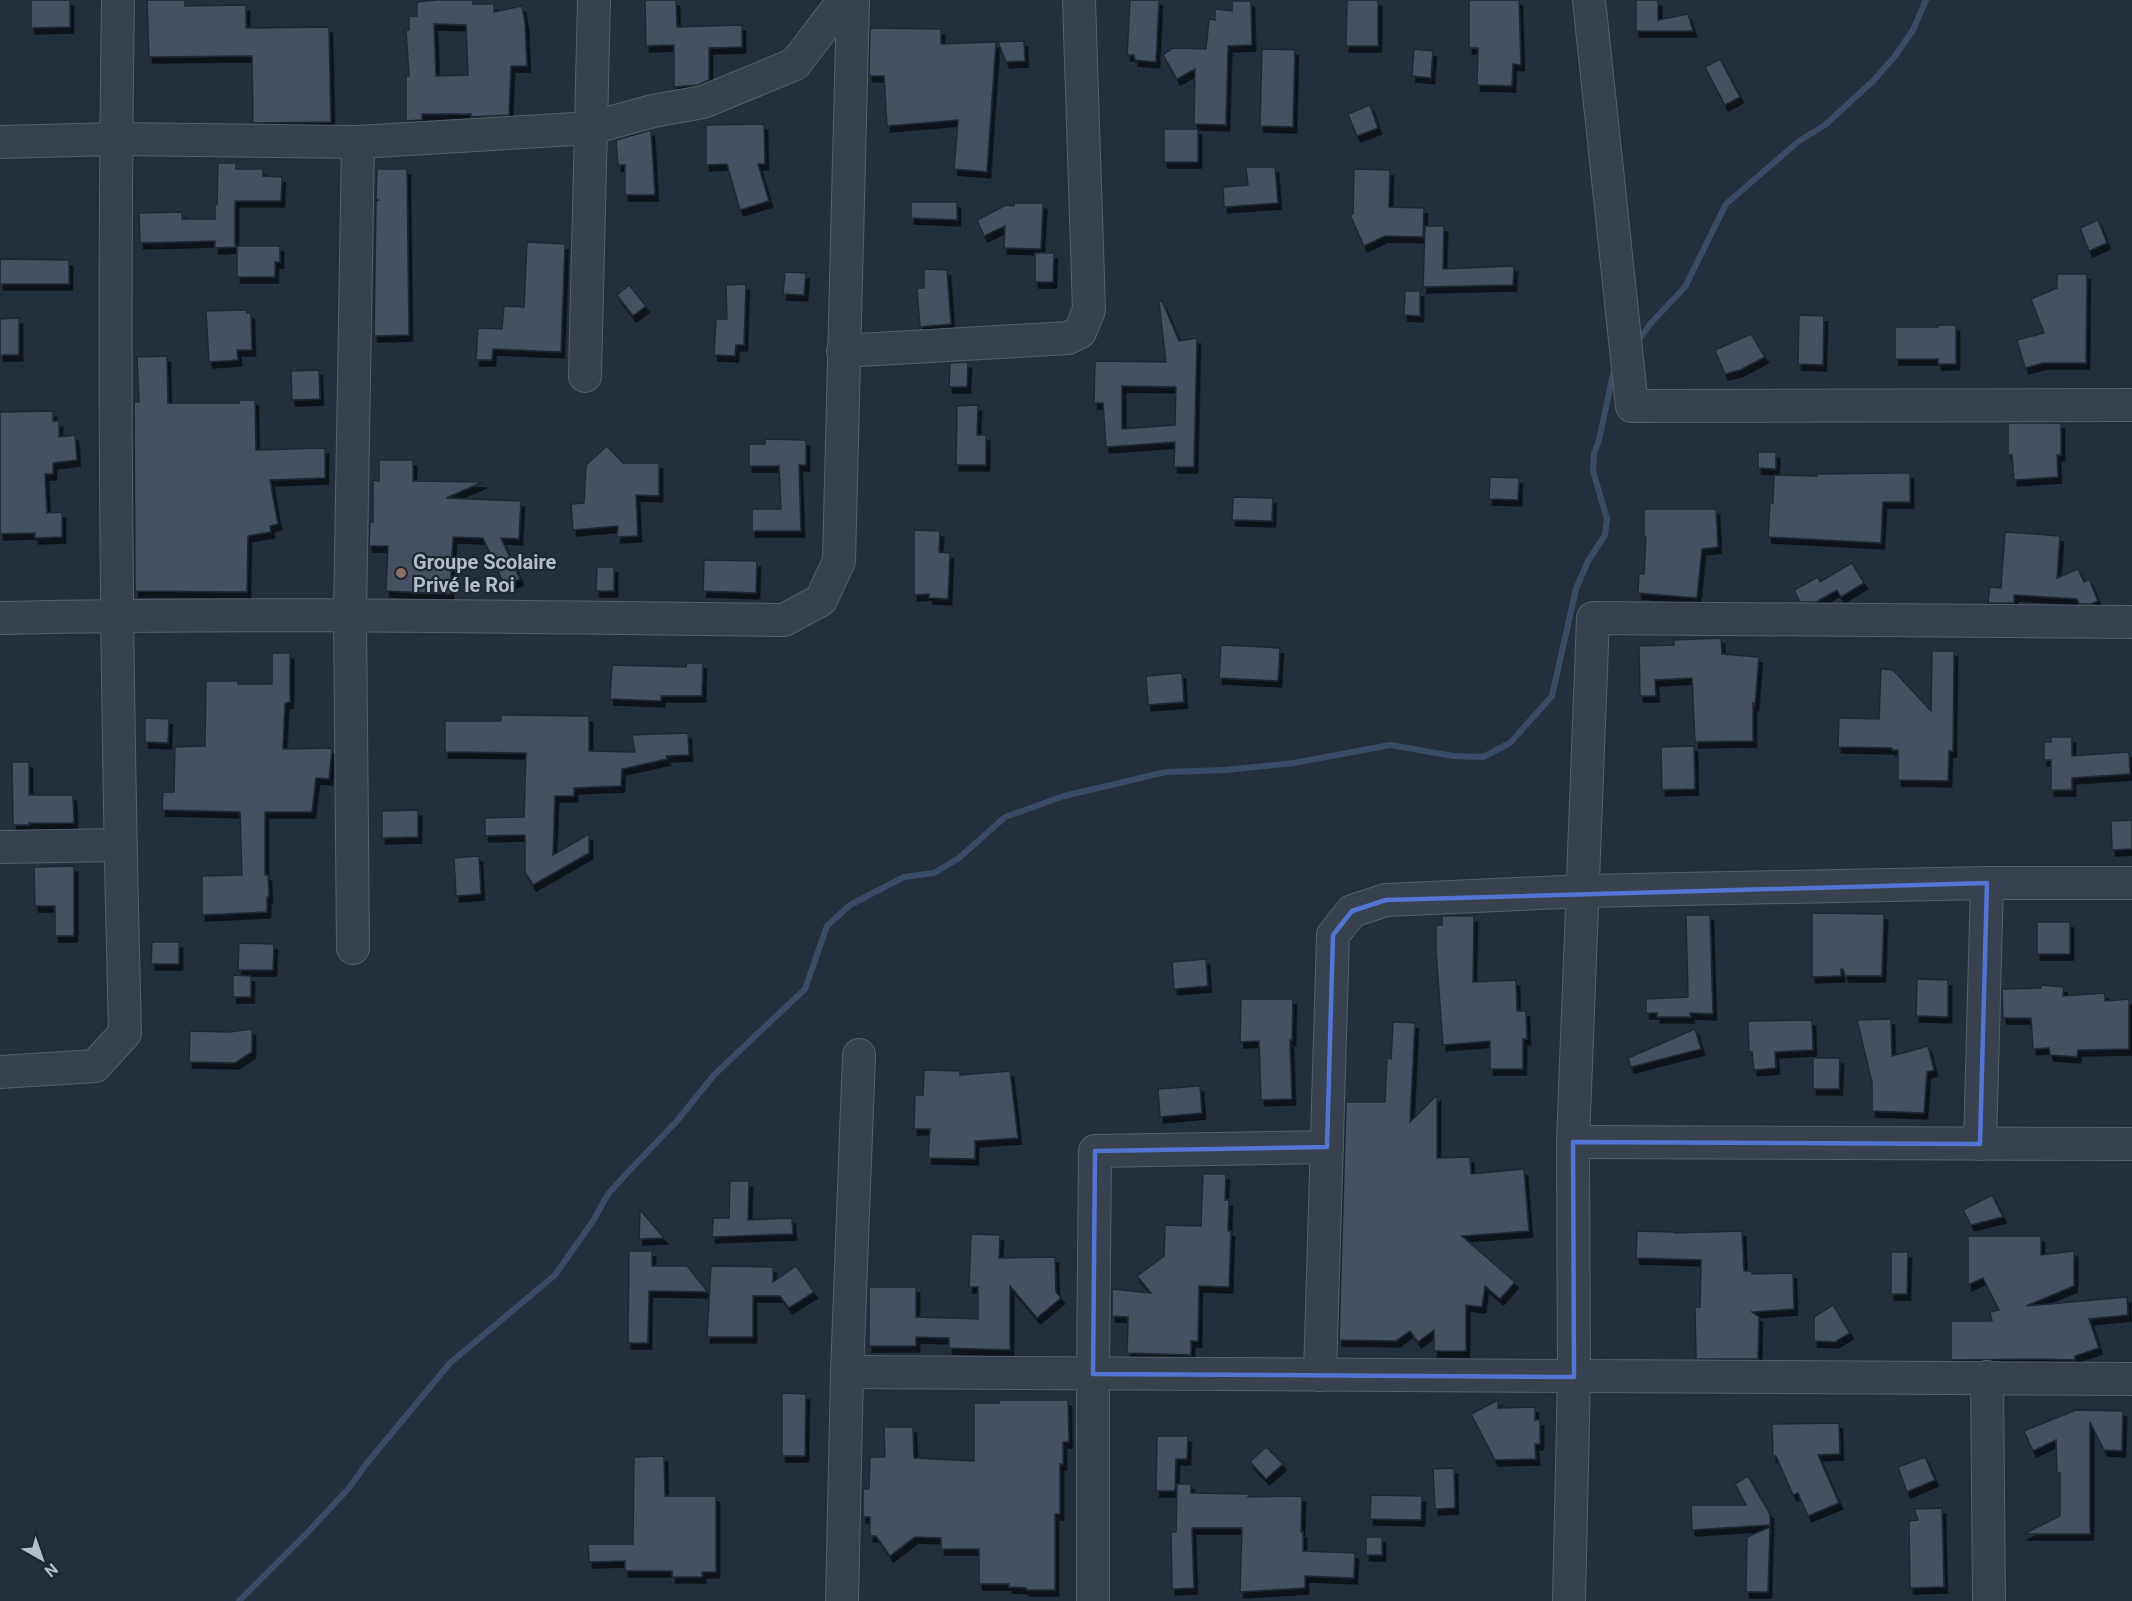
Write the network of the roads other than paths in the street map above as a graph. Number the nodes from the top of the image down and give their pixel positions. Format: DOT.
graph roads {
  1 [pos="118,0"];
  2 [pos="594,0"];
  3 [pos="844,0"];
  4 [pos="853,0"];
  5 [pos="1079,0"];
  6 [pos="1588,0"];
  7 [pos="591,128"];
  8 [pos="116,139"];
  9 [pos="0,142"];
  10 [pos="358,142"];
  11 [pos="843,351"];
  12 [pos="585,376"];
  13 [pos="2132,405"];
  14 [pos="350,614"];
  15 [pos="117,615"];
  16 [pos="0,618"];
  17 [pos="2132,622"];
  18 [pos="120,845"];
  19 [pos="0,847"];
  20 [pos="1987,883"];
  21 [pos="2132,883"];
  22 [pos="1584,891"];
  23 [pos="353,948"];
  24 [pos="859,1055"];
  25 [pos="0,1072"];
  26 [pos="1573,1142"];
  27 [pos="1980,1144"];
  28 [pos="2132,1144"];
  29 [pos="1327,1147"];
  30 [pos="847,1372"];
  31 [pos="1093,1374"];
  32 [pos="1320,1375"];
  33 [pos="1574,1377"];
  34 [pos="1987,1377"];
  35 [pos="2132,1379"];
  36 [pos="843,1601"];
  37 [pos="1093,1601"];
  38 [pos="1569,1601"];
  39 [pos="1989,1601"];
  1 -- 8 [label="street"];
  2 -- 7 [label="street"];
  3 -- 7 [label="street"];
  4 -- 11 [label="street"];
  5 -- 11 [label="street"];
  6 -- 13 [label="street"];
  7 -- 10 [label="street"];
  7 -- 12 [label="street"];
  8 -- 9 [label="street"];
  8 -- 10 [label="street"];
  8 -- 15 [label="street"];
  10 -- 14 [label="street"];
  11 -- 14 [label="street"];
  14 -- 15 [label="street"];
  14 -- 23 [label="street"];
  15 -- 16 [label="street"];
  15 -- 18 [label="street"];
  17 -- 22 [label="street"];
  18 -- 19 [label="street"];
  18 -- 25 [label="street"];
  20 -- 21 [label="street"];
  20 -- 22 [label="street"];
  20 -- 27 [label="street"];
  22 -- 26 [label="street"];
  22 -- 29 [label="street"];
  24 -- 30 [label="street"];
  26 -- 27 [label="street"];
  26 -- 33 [label="street"];
  27 -- 28 [label="street"];
  29 -- 31 [label="street"];
  29 -- 32 [label="street"];
  30 -- 31 [label="street"];
  30 -- 36 [label="street"];
  31 -- 32 [label="street"];
  31 -- 37 [label="street"];
  32 -- 33 [label="street"];
  33 -- 34 [label="street"];
  33 -- 38 [label="street"];
  34 -- 35 [label="street"];
  34 -- 39 [label="street"];
}
